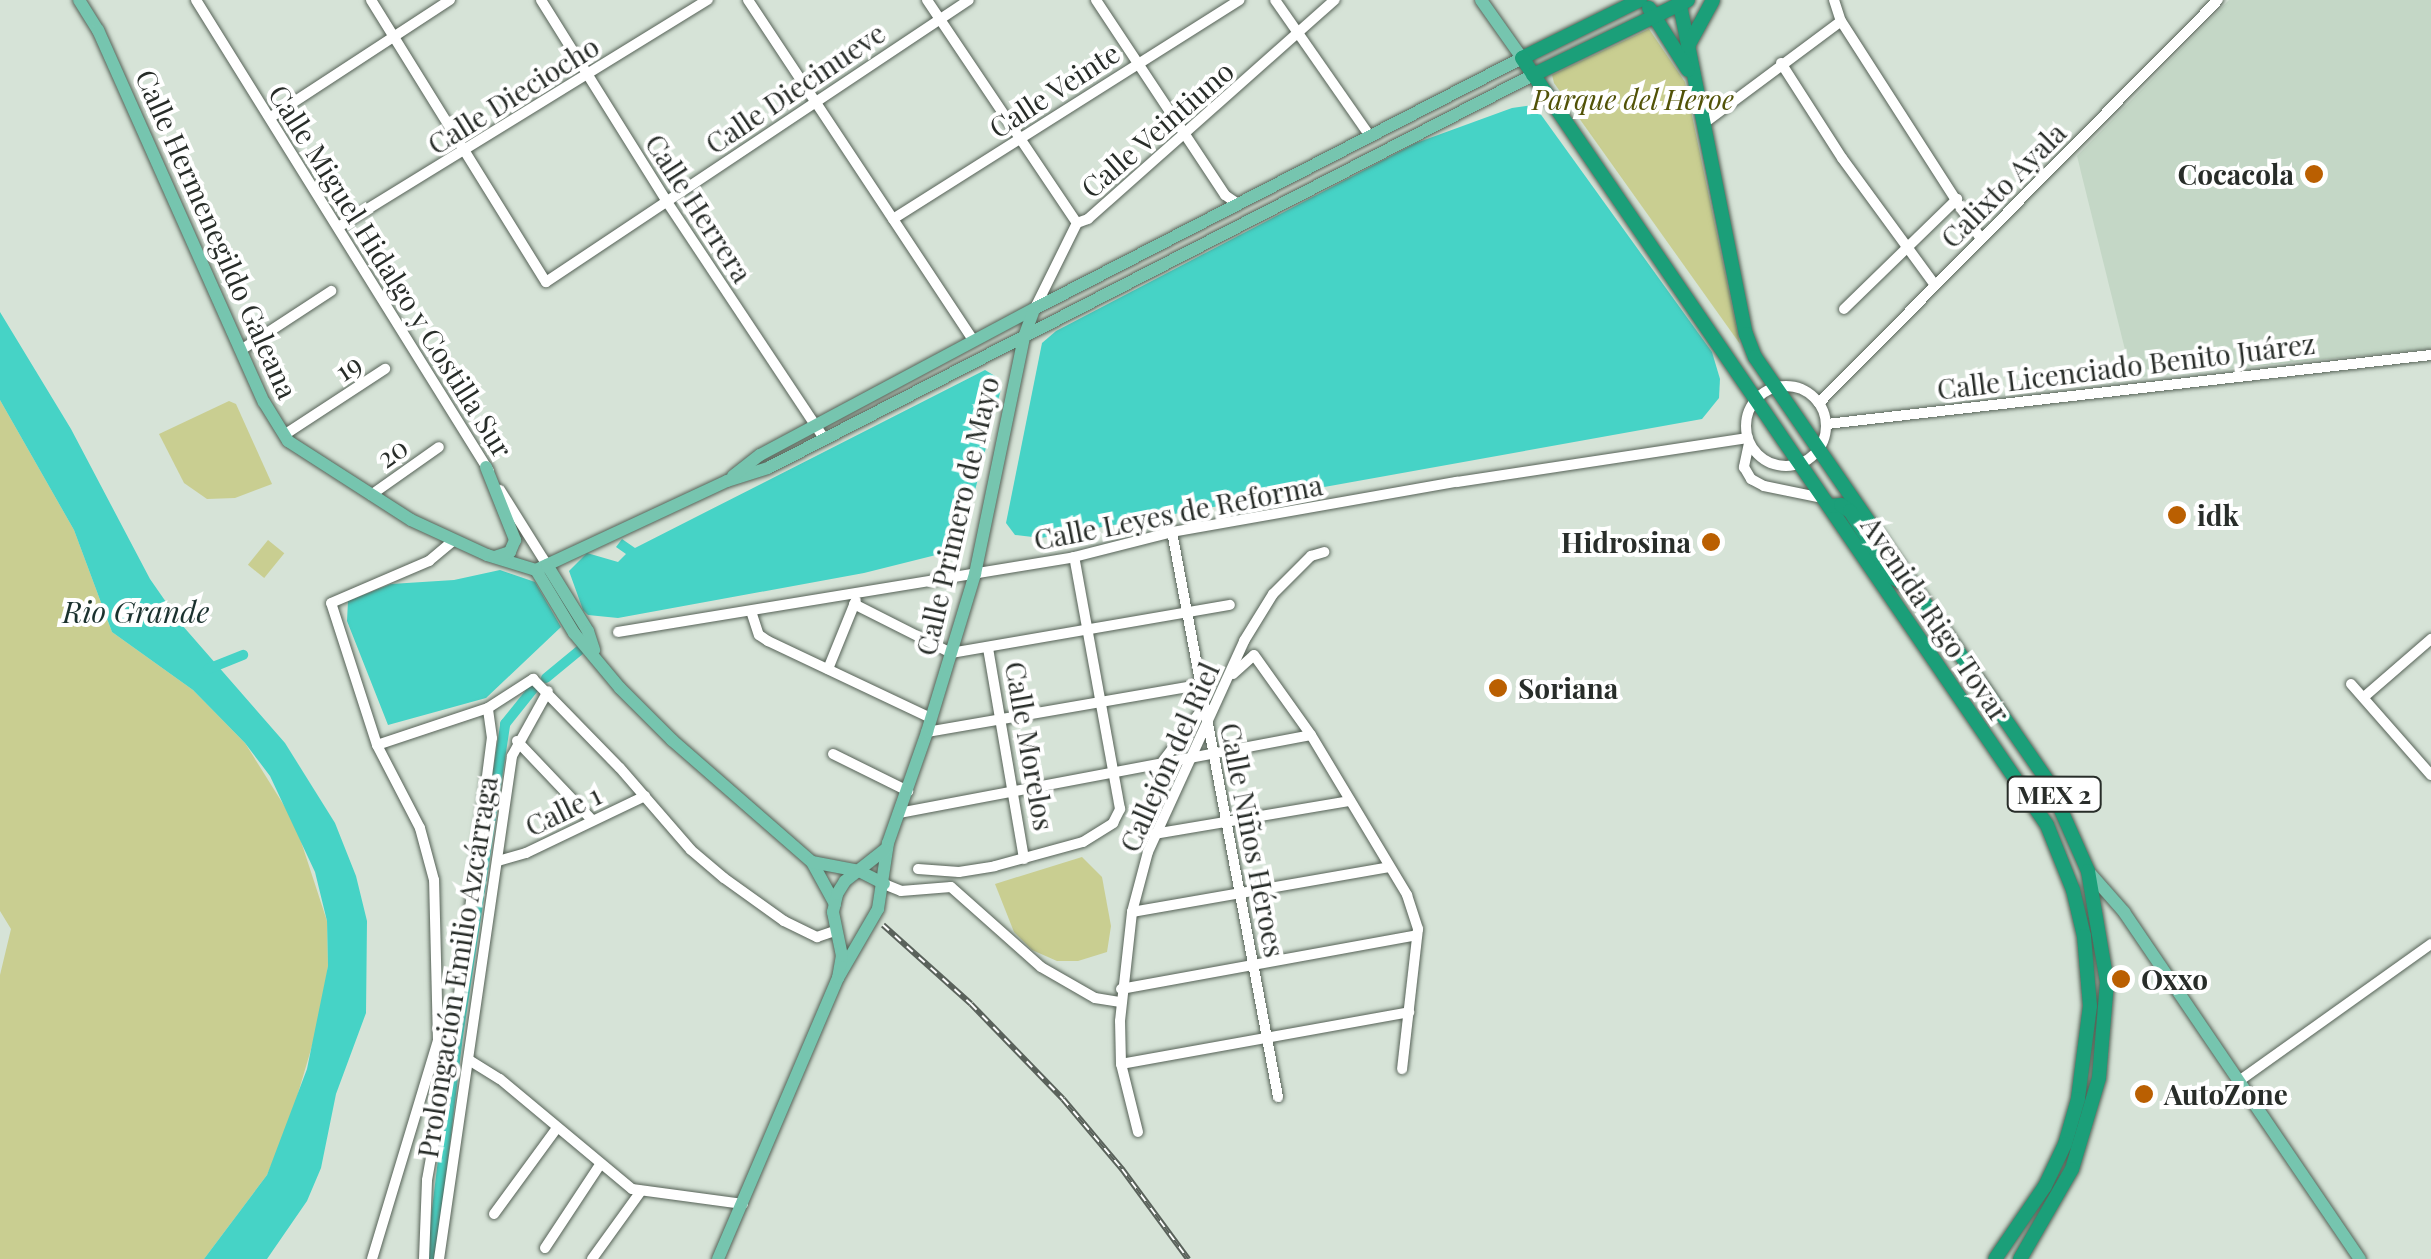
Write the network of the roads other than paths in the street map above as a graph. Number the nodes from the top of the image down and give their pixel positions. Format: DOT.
graph roads {
  1 [pos="79,0"];
  2 [pos="196,0"];
  3 [pos="371,0"];
  4 [pos="450,0"];
  5 [pos="540,0"];
  6 [pos="708,0"];
  7 [pos="748,0"];
  8 [pos="927,0"];
  9 [pos="970,0"];
  10 [pos="1096,0"];
  11 [pos="1240,0"];
  12 [pos="1275,0"];
  13 [pos="1335,0"];
  14 [pos="1481,0"];
  15 [pos="1641,0"];
  16 [pos="1713,0"];
  17 [pos="1834,0"];
  18 [pos="2218,0"];
  19 [pos="1683,1"];
  20 [pos="1653,15"];
  21 [pos="940,19"];
  22 [pos="1840,21"];
  23 [pos="1298,34"];
  24 [pos="394,36"];
  25 [pos="1688,46"];
  26 [pos="1522,58"];
  27 [pos="1137,62"];
  28 [pos="1781,63"];
  29 [pos="1533,74"];
  30 [pos="589,75"];
  31 [pos="1694,79"];
  32 [pos="814,101"];
  33 [pos="270,117"];
  34 [pos="1703,124"];
  35 [pos="1184,132"];
  36 [pos="1370,136"];
  37 [pos="1020,140"];
  38 [pos="466,150"];
  39 [pos="1957,200"];
  40 [pos="667,202"];
  41 [pos="1238,204"];
  42 [pos="893,219"];
  43 [pos="1077,223"];
  44 [pos="340,226"];
  45 [pos="1981,239"];
  46 [pos="1908,251"];
  47 [pos="1935,285"];
  48 [pos="331,292"];
  49 [pos="1034,308"];
  50 [pos="1844,309"];
  51 [pos="1024,337"];
  52 [pos="974,341"];
  53 [pos="241,350"];
  54 [pos="996,351"];
  55 [pos="2431,354"];
  56 [pos="1019,364"];
  57 [pos="386,369"];
  58 [pos="1776,387"];
  59 [pos="1758,397"];
  60 [pos="1820,403"];
  61 [pos="1827,424"];
  62 [pos="815,425"];
  63 [pos="284,436"];
  64 [pos="824,438"];
  65 [pos="1749,440"];
  66 [pos="438,447"];
  67 [pos="1819,452"];
  68 [pos="1801,465"];
  69 [pos="486,467"];
  70 [pos="727,481"];
  71 [pos="371,495"];
  72 [pos="1826,502"];
  73 [pos="1172,532"];
  74 [pos="453,541"];
  75 [pos="1324,552"];
  76 [pos="1074,557"];
  77 [pos="493,558"];
  78 [pos="541,568"];
  79 [pos="975,574"];
  80 [pos="1916,590"];
  81 [pos="860,592"];
  82 [pos="854,604"];
  83 [pos="1230,605"];
  84 [pos="751,612"];
  85 [pos="1186,612"];
  86 [pos="1086,630"];
  87 [pos="618,632"];
  88 [pos="2427,642"];
  89 [pos="988,648"];
  90 [pos="951,653"];
  91 [pos="2431,656"];
  92 [pos="1968,668"];
  93 [pos="828,669"];
  94 [pos="1232,674"];
  95 [pos="1949,680"];
  96 [pos="2351,684"];
  97 [pos="1199,685"];
  98 [pos="548,691"];
  99 [pos="2364,697"];
  100 [pos="1100,701"];
  101 [pos="1204,707"];
  102 [pos="488,708"];
  103 [pos="999,720"];
  104 [pos="1208,724"];
  105 [pos="929,725"];
  106 [pos="1311,735"];
  107 [pos="517,741"];
  108 [pos="377,745"];
  109 [pos="1215,752"];
  110 [pos="833,754"];
  111 [pos="1188,757"];
  112 [pos="1162,762"];
  113 [pos="2430,771"];
  114 [pos="1113,774"];
  115 [pos="908,791"];
  116 [pos="1012,795"];
  117 [pos="645,796"];
  118 [pos="1350,800"];
  119 [pos="899,813"];
  120 [pos="592,820"];
  121 [pos="1227,821"];
  122 [pos="1154,834"];
  123 [pos="886,848"];
  124 [pos="1023,856"];
  125 [pos="498,861"];
  126 [pos="812,862"];
  127 [pos="1389,867"];
  128 [pos="918,868"];
  129 [pos="858,871"];
  130 [pos="2088,871"];
  131 [pos="959,872"];
  132 [pos="884,884"];
  133 [pos="951,887"];
  134 [pos="1241,894"];
  135 [pos="835,904"];
  136 [pos="1132,912"];
  137 [pos="837,930"];
  138 [pos="865,932"];
  139 [pos="1417,935"];
  140 [pos="2431,944"];
  141 [pos="1254,966"];
  142 [pos="838,978"];
  143 [pos="1121,989"];
  144 [pos="1120,1002"];
  145 [pos="1409,1012"];
  146 [pos="1268,1038"];
  147 [pos="469,1060"];
  148 [pos="1121,1064"];
  149 [pos="1402,1069"];
  150 [pos="2239,1081"];
  151 [pos="1278,1097"];
  152 [pos="558,1128"];
  153 [pos="1138,1132"];
  154 [pos="599,1166"];
  155 [pos="641,1191"];
  156 [pos="743,1204"];
  157 [pos="494,1214"];
  158 [pos="544,1248"];
  159 [pos="372,1259"];
  160 [pos="424,1259"];
  161 [pos="439,1259"];
  162 [pos="592,1259"];
  163 [pos="718,1259"];
  164 [pos="1995,1259"];
  165 [pos="2020,1259"];
  166 [pos="2360,1259"];
  1 -- 53 [label="main road, Calle Hermenegildo Galeana"];
  2 -- 33 [label="street, Calle Miguel Hidalgo y Costilla Sur"];
  3 -- 24 [label="street"];
  4 -- 24 [label="street"];
  5 -- 30 [label="street, Calle Herrera"];
  6 -- 30 [label="street, Calle Dieciocho"];
  7 -- 32 [label="street"];
  8 -- 21 [label="street"];
  9 -- 21 [label="street, Calle Diecinueve"];
  10 -- 27 [label="street"];
  11 -- 27 [label="street, Calle Veinte"];
  12 -- 23 [label="street"];
  13 -- 23 [label="street, Calle Veintiuno"];
  14 -- 26 [label="main road, MEX 2"];
  15 -- 20 [label="highway, MEX 2"];
  15 -- 26 [label="highway, MEX 2"];
  16 -- 25 [label="highway"];
  17 -- 22 [label="street"];
  18 -- 45 [label="street, Calixto Ayala"];
  19 -- 20 [label="highway"];
  19 -- 25 [label="highway"];
  20 -- 29 [label="highway"];
  20 -- 31 [label="highway, MEX 2"];
  21 -- 32 [label="street, Calle Diecinueve"];
  21 -- 37 [label="street"];
  22 -- 28 [label="street"];
  22 -- 39 [label="street"];
  23 -- 35 [label="street, Calle Veintiuno"];
  23 -- 36 [label="street"];
  24 -- 33 [label="street"];
  24 -- 38 [label="street"];
  25 -- 31 [label="highway"];
  26 -- 29 [label="highway, Avenida Rigo Tovar / MEX 2"];
  26 -- 36 [label="main road"];
  27 -- 35 [label="street"];
  27 -- 37 [label="street, Calle Veinte"];
  28 -- 34 [label="street"];
  28 -- 46 [label="street"];
  29 -- 51 [label="main road"];
  29 -- 59 [label="highway, Avenida Rigo Tovar / MEX 2"];
  30 -- 38 [label="street, Calle Dieciocho"];
  30 -- 40 [label="street, Calle Herrera"];
  31 -- 34 [label="highway, MEX 2"];
  32 -- 40 [label="street, Calle Diecinueve"];
  32 -- 42 [label="street"];
  33 -- 44 [label="street, Calle Miguel Hidalgo y Costilla Sur"];
  34 -- 58 [label="highway, Avenida Rigo Tovar / MEX 2"];
  35 -- 41 [label="street"];
  35 -- 43 [label="street, Calle Veintiuno"];
  36 -- 41 [label="main road"];
  37 -- 42 [label="street, Calle Veinte"];
  37 -- 43 [label="street"];
  38 -- 40 [label="street, Calle Diecinueve"];
  38 -- 44 [label="street, Calle Dieciocho"];
  39 -- 45 [label="street"];
  39 -- 46 [label="street"];
  40 -- 62 [label="street, Calle Herrera"];
  41 -- 49 [label="main road"];
  42 -- 52 [label="street"];
  43 -- 49 [label="street, Calle Veintiuno"];
  44 -- 69 [label="street, Calle Miguel Hidalgo y Costilla Sur"];
  45 -- 47 [label="street, Calixto Ayala"];
  46 -- 47 [label="street"];
  46 -- 50 [label="street"];
  47 -- 60 [label="street, Calixto Ayala"];
  48 -- 53 [label="street"];
  49 -- 51 [label="main road, Calle Primero de Mayo"];
  49 -- 52 [label="main road"];
  51 -- 54 [label="main road"];
  51 -- 56 [label="main road, Calle Primero de Mayo"];
  52 -- 62 [label="main road"];
  53 -- 63 [label="main road, Calle Hermenegildo Galeana"];
  54 -- 56 [label="main road"];
  54 -- 64 [label="main road"];
  55 -- 61 [label="street, Calle Licenciado Benito Juárez"];
  56 -- 79 [label="main road, Calle Primero de Mayo"];
  57 -- 63 [label="street, 19"];
  58 -- 59 [label="street"];
  58 -- 60 [label="street"];
  58 -- 67 [label="highway, Avenida Rigo Tovar / MEX 2"];
  59 -- 65 [label="street"];
  59 -- 68 [label="highway, Avenida Rigo Tovar / MEX 2"];
  60 -- 61 [label="street"];
  61 -- 67 [label="street"];
  62 -- 64 [label="street, Calle Herrera"];
  62 -- 70 [label="main road"];
  63 -- 71 [label="main road, Calle Hermenegildo Galeana"];
  64 -- 70 [label="main road"];
  65 -- 68 [label="street"];
  65 -- 72 [label="street"];
  65 -- 73 [label="street, Calle Leyes de Reforma"];
  66 -- 71 [label="street, 20"];
  67 -- 68 [label="street"];
  67 -- 80 [label="highway, Avenida Rigo Tovar / MEX 2"];
  68 -- 72 [label="highway, Avenida Rigo Tovar / MEX 2"];
  69 -- 77 [label="main road"];
  69 -- 78 [label="street, Calle Miguel Hidalgo y Costilla Sur"];
  70 -- 78 [label="main road"];
  71 -- 74 [label="main road, Calle Hermenegildo Galeana"];
  72 -- 80 [label="highway"];
  72 -- 95 [label="highway, Avenida Rigo Tovar / MEX 2"];
  73 -- 76 [label="street, Calle Leyes de Reforma"];
  73 -- 85 [label="street, Calle Niños Héroes"];
  74 -- 77 [label="main road, Calle Hermenegildo Galeana"];
  74 -- 108 [label="street"];
  75 -- 94 [label="street, Callejón del Riel"];
  76 -- 79 [label="street, Calle Leyes de Reforma"];
  76 -- 86 [label="street"];
  77 -- 78 [label="main road, Calle Hermenegildo Galeana"];
  78 -- 126 [label="main road"];
  79 -- 81 [label="street, Calle Leyes de Reforma"];
  79 -- 90 [label="main road, Calle Primero de Mayo"];
  80 -- 92 [label="highway, Avenida Rigo Tovar / MEX 2"];
  81 -- 82 [label="street"];
  81 -- 84 [label="street, Calle Leyes de Reforma"];
  82 -- 90 [label="street"];
  82 -- 93 [label="street"];
  83 -- 85 [label="street"];
  84 -- 87 [label="street, Calle Leyes de Reforma"];
  84 -- 93 [label="street"];
  85 -- 86 [label="street"];
  85 -- 97 [label="street, Calle Niños Héroes"];
  86 -- 89 [label="street"];
  86 -- 100 [label="street"];
  88 -- 91 [label="street"];
  88 -- 99 [label="street"];
  89 -- 90 [label="street"];
  89 -- 103 [label="street, Calle Morelos"];
  90 -- 105 [label="main road, Calle Primero de Mayo"];
  92 -- 95 [label="highway"];
  92 -- 130 [label="highway, Avenida Rigo Tovar / MEX 2"];
  93 -- 105 [label="street"];
  94 -- 104 [label="street, Callejón del Riel"];
  94 -- 106 [label="street"];
  95 -- 164 [label="highway, Avenida Rigo Tovar / MEX 2"];
  96 -- 99 [label="street"];
  97 -- 100 [label="street"];
  97 -- 101 [label="street, Calle Niños Héroes"];
  98 -- 102 [label="street"];
  98 -- 107 [label="street, Prolongación Emilio Azcárraga"];
  98 -- 117 [label="street"];
  99 -- 113 [label="street"];
  100 -- 103 [label="street"];
  100 -- 114 [label="street"];
  101 -- 104 [label="street, Calle Niños Héroes"];
  101 -- 112 [label="street"];
  102 -- 108 [label="street"];
  102 -- 160 [label="street"];
  103 -- 105 [label="street"];
  103 -- 116 [label="street, Calle Morelos"];
  104 -- 109 [label="street, Calle Niños Héroes"];
  104 -- 111 [label="street, Callejón del Riel"];
  105 -- 115 [label="main road, Calle Primero de Mayo"];
  106 -- 109 [label="street"];
  106 -- 118 [label="street"];
  107 -- 120 [label="street"];
  107 -- 125 [label="street, Prolongación Emilio Azcárraga"];
  108 -- 159 [label="street"];
  109 -- 111 [label="street"];
  109 -- 121 [label="street, Calle Niños Héroes"];
  110 -- 115 [label="street"];
  111 -- 112 [label="street"];
  111 -- 122 [label="street, Callejón del Riel"];
  112 -- 114 [label="street"];
  114 -- 116 [label="street"];
  114 -- 124 [label="street"];
  115 -- 119 [label="main road, Calle Primero de Mayo"];
  116 -- 119 [label="street"];
  116 -- 124 [label="street, Calle Morelos"];
  117 -- 120 [label="street, Calle 1"];
  117 -- 137 [label="street"];
  118 -- 121 [label="street"];
  118 -- 127 [label="street"];
  119 -- 123 [label="main road, Calle Primero de Mayo"];
  120 -- 125 [label="street, Calle 1"];
  121 -- 122 [label="street"];
  121 -- 134 [label="street, Calle Niños Héroes"];
  122 -- 136 [label="street, Callejón del Riel"];
  123 -- 129 [label="main road"];
  123 -- 132 [label="main road, Calle Primero de Mayo"];
  124 -- 131 [label="street"];
  125 -- 147 [label="street, Prolongación Emilio Azcárraga"];
  126 -- 129 [label="main road"];
  126 -- 135 [label="main road"];
  127 -- 134 [label="street"];
  127 -- 139 [label="street"];
  128 -- 131 [label="street"];
  129 -- 132 [label="main road"];
  129 -- 135 [label="main road"];
  130 -- 150 [label="main road"];
  130 -- 165 [label="highway, Avenida Rigo Tovar / MEX 2"];
  131 -- 133 [label="street"];
  132 -- 133 [label="street"];
  132 -- 138 [label="main road, Calle Primero de Mayo"];
  133 -- 144 [label="street"];
  134 -- 136 [label="street"];
  134 -- 141 [label="street, Calle Niños Héroes"];
  135 -- 137 [label="main road, Calle Primero de Mayo"];
  136 -- 143 [label="street, Callejón del Riel"];
  137 -- 138 [label="main road"];
  137 -- 142 [label="main road, Calle Primero de Mayo"];
  138 -- 142 [label="main road, Calle Primero de Mayo"];
  139 -- 141 [label="street"];
  139 -- 145 [label="street"];
  140 -- 150 [label="street"];
  141 -- 143 [label="street"];
  141 -- 146 [label="street, Calle Niños Héroes"];
  142 -- 156 [label="main road, Calle Primero de Mayo"];
  143 -- 144 [label="street, Callejón del Riel"];
  144 -- 148 [label="street, Callejón del Riel"];
  145 -- 146 [label="street"];
  145 -- 149 [label="street"];
  146 -- 148 [label="street"];
  146 -- 151 [label="street, Calle Niños Héroes"];
  147 -- 152 [label="street"];
  147 -- 161 [label="street, Prolongación Emilio Azcárraga"];
  148 -- 153 [label="street, Callejón del Riel"];
  150 -- 166 [label="main road"];
  152 -- 154 [label="street"];
  152 -- 157 [label="street"];
  154 -- 155 [label="street"];
  154 -- 158 [label="street"];
  155 -- 156 [label="street"];
  155 -- 162 [label="street"];
  156 -- 163 [label="main road, Calle Primero de Mayo"];
}
